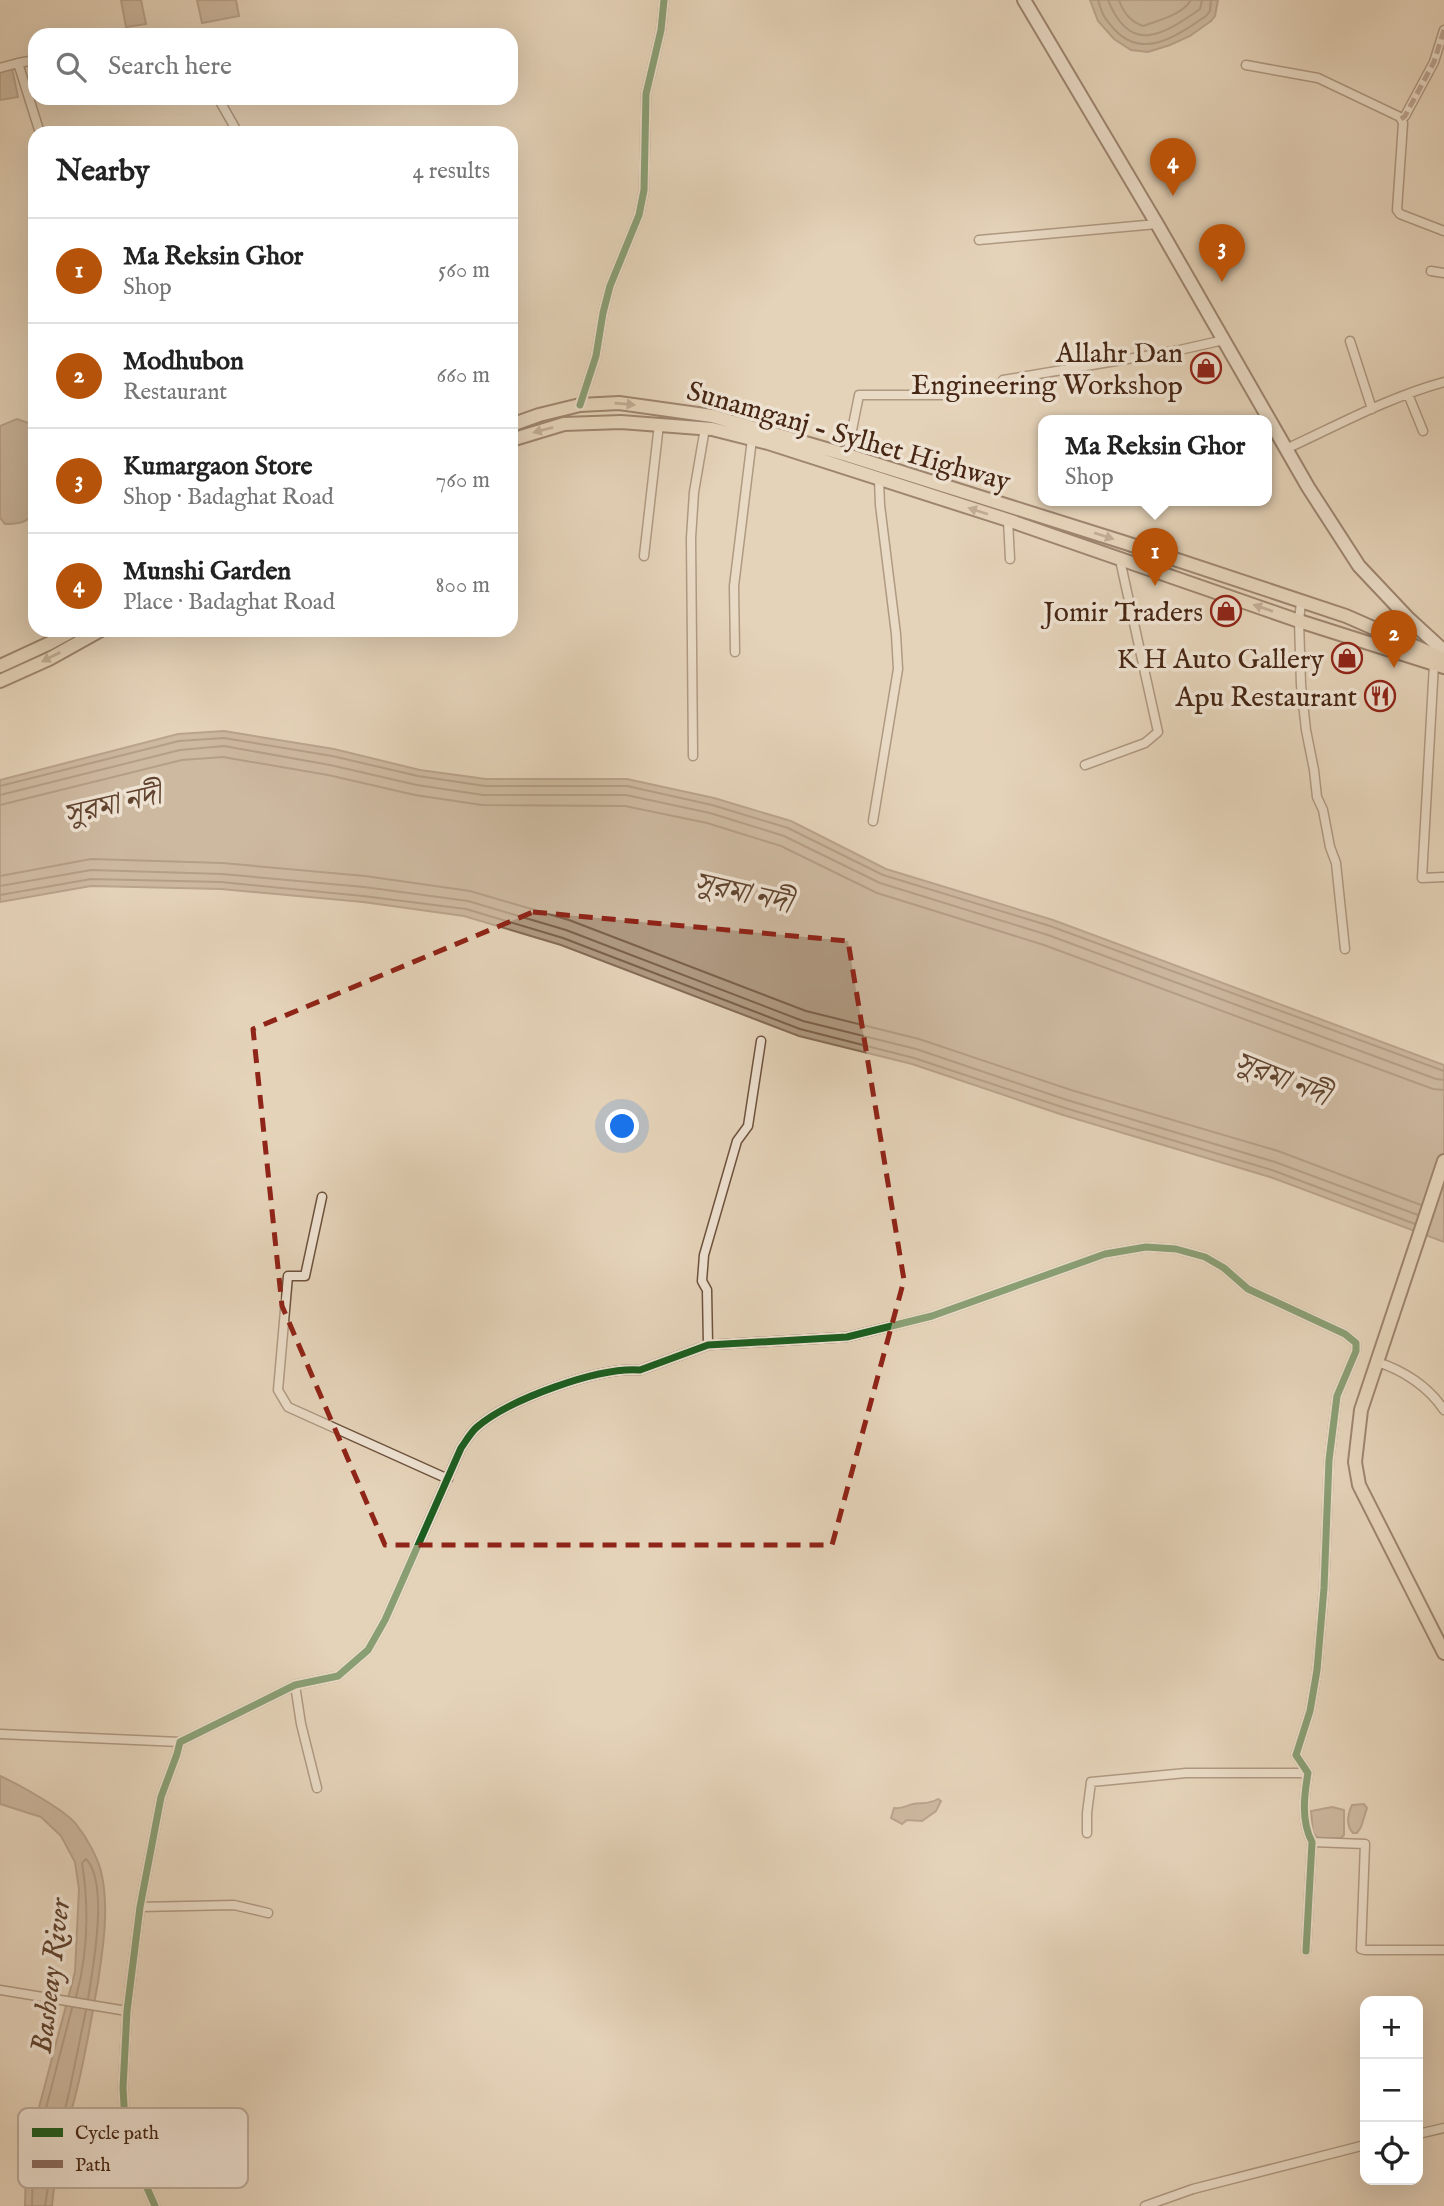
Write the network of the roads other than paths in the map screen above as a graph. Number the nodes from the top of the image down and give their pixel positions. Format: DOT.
graph roads {
  1 [pos="664,0"];
  2 [pos="1024,0"];
  3 [pos="1444,30"];
  4 [pos="28,61"];
  5 [pos="18,63"];
  6 [pos="1246,65"];
  7 [pos="0,68"];
  8 [pos="28,95"];
  9 [pos="31,105"];
  10 [pos="222,105"];
  11 [pos="1401,119"];
  12 [pos="38,126"];
  13 [pos="234,126"];
  14 [pos="1157,224"];
  15 [pos="1444,231"];
  16 [pos="979,240"];
  17 [pos="1431,271"];
  18 [pos="1444,273"];
  19 [pos="1224,340"];
  20 [pos="1350,341"];
  21 [pos="1003,380"];
  22 [pos="1444,382"];
  23 [pos="944,394"];
  24 [pos="1408,394"];
  25 [pos="580,405"];
  26 [pos="1372,409"];
  27 [pos="1267,415"];
  28 [pos="518,422"];
  29 [pos="659,424"];
  30 [pos="1272,424"];
  31 [pos="705,428"];
  32 [pos="1423,431"];
  33 [pos="518,438"];
  34 [pos="752,439"];
  35 [pos="1286,449"];
  36 [pos="847,455"];
  37 [pos="879,479"];
  38 [pos="1008,520"];
  39 [pos="645,556"];
  40 [pos="1010,559"];
  41 [pos="1121,560"];
  42 [pos="1197,567"];
  43 [pos="1192,583"];
  44 [pos="1301,602"];
  45 [pos="1346,617"];
  46 [pos="1299,621"];
  47 [pos="1340,634"];
  48 [pos="61,637"];
  49 [pos="88,637"];
  50 [pos="1444,651"];
  51 [pos="735,653"];
  52 [pos="1441,663"];
  53 [pos="0,666"];
  54 [pos="0,681"];
  55 [pos="693,756"];
  56 [pos="1085,765"];
  57 [pos="873,821"];
  58 [pos="1444,877"];
  59 [pos="1345,948"];
  60 [pos="761,1041"];
  61 [pos="1444,1161"];
  62 [pos="322,1197"];
  63 [pos="708,1345"];
  64 [pos="1377,1362"];
  65 [pos="1444,1410"];
  66 [pos="448,1479"];
  67 [pos="1444,1653"];
  68 [pos="295,1685"];
  69 [pos="0,1734"];
  70 [pos="180,1742"];
  71 [pos="1308,1773"];
  72 [pos="317,1788"];
  73 [pos="1087,1833"];
  74 [pos="1311,1842"];
  75 [pos="140,1907"];
  76 [pos="268,1913"];
  77 [pos="1444,1950"];
  78 [pos="1306,1951"];
  79 [pos="0,1990"];
  80 [pos="127,2011"];
  81 [pos="124,2108"];
  82 [pos="1444,2129"];
  83 [pos="1423,2133"];
  84 [pos="1360,2146"];
  85 [pos="147,2188"];
  86 [pos="155,2206"];
  87 [pos="1145,2206"];
  1 -- 25 [label="street"];
  2 -- 14 [label="main road"];
  3 -- 11 [label="street"];
  4 -- 5 [label="street"];
  5 -- 7 [label="street"];
  5 -- 8 [label="street"];
  6 -- 11 [label="street"];
  9 -- 12 [label="street"];
  10 -- 13 [label="street"];
  11 -- 15 [label="street"];
  14 -- 16 [label="street"];
  14 -- 19 [label="main road"];
  17 -- 18 [label="street"];
  19 -- 21 [label="street"];
  19 -- 27 [label="main road"];
  20 -- 26 [label="street"];
  22 -- 24 [label="street"];
  23 -- 36 [label="street"];
  24 -- 26 [label="street"];
  24 -- 32 [label="street"];
  25 -- 28 [label="main road, Sunamganj - Sylhet Highway"];
  25 -- 36 [label="main road, Sunamganj - Sylhet Highway, one-way"];
  26 -- 35 [label="street"];
  29 -- 31 [label="main road, Sunamganj - Sylhet Highway"];
  29 -- 33 [label="main road, Sunamganj - Sylhet Highway, one-way"];
  29 -- 39 [label="street"];
  30 -- 35 [label="main road"];
  31 -- 34 [label="main road, Sunamganj - Sylhet Highway"];
  31 -- 55 [label="street"];
  34 -- 37 [label="main road, Sunamganj - Sylhet Highway"];
  34 -- 51 [label="street"];
  35 -- 50 [label="main road"];
  36 -- 42 [label="main road, Sunamganj - Sylhet Highway, one-way"];
  38 -- 37 [label="main road, Sunamganj - Sylhet Highway, one-way"];
  37 -- 57 [label="street"];
  38 -- 40 [label="street"];
  38 -- 41 [label="main road, Sunamganj - Sylhet Highway"];
  41 -- 43 [label="main road, Sunamganj - Sylhet Highway"];
  41 -- 56 [label="street"];
  42 -- 43 [label="main road"];
  42 -- 44 [label="main road, Sunamganj - Sylhet Highway"];
  46 -- 43 [label="main road, Sunamganj - Sylhet Highway, one-way"];
  44 -- 45 [label="main road, Sunamganj - Sylhet Highway"];
  44 -- 46 [label="street"];
  45 -- 47 [label="main road"];
  45 -- 52 [label="main road, Sunamganj - Sylhet Highway"];
  46 -- 47 [label="main road, Sunamganj - Sylhet Highway"];
  46 -- 59 [label="street"];
  47 -- 52 [label="main road, Sunamganj - Sylhet Highway"];
  48 -- 53 [label="main road"];
  49 -- 54 [label="main road, one-way"];
  52 -- 58 [label="street"];
  60 -- 63 [label="street"];
  61 -- 64 [label="main road"];
  62 -- 66 [label="street"];
  63 -- 66 [label="street"];
  63 -- 71 [label="street"];
  64 -- 65 [label="street"];
  64 -- 67 [label="main road"];
  66 -- 68 [label="street"];
  68 -- 70 [label="street"];
  68 -- 72 [label="street"];
  69 -- 70 [label="street"];
  70 -- 75 [label="street"];
  71 -- 73 [label="street"];
  71 -- 74 [label="street"];
  74 -- 77 [label="street"];
  74 -- 78 [label="street"];
  75 -- 76 [label="street"];
  75 -- 80 [label="street"];
  79 -- 80 [label="street"];
  80 -- 81 [label="street"];
  82 -- 83 [label="street"];
  84 -- 87 [label="street"];
  85 -- 86 [label="street"];
}
